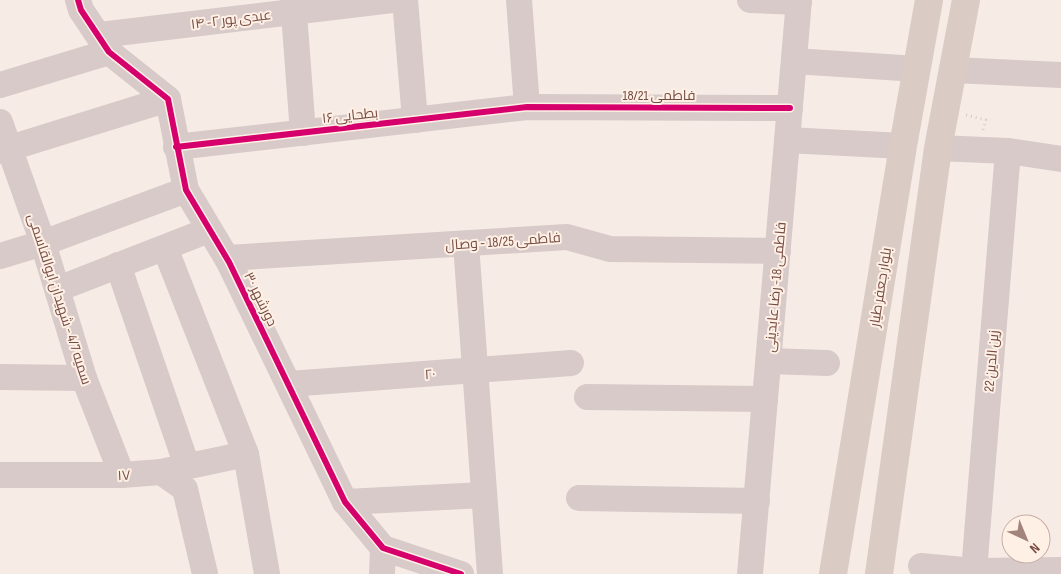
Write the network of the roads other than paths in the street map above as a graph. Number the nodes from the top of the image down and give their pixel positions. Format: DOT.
graph roads {
  1 [pos="78,0"];
  2 [pos="392,0"];
  3 [pos="405,0"];
  4 [pos="519,0"];
  5 [pos="750,0"];
  6 [pos="929,0"];
  7 [pos="799,1"];
  8 [pos="969,5"];
  9 [pos="294,6"];
  10 [pos="104,43"];
  11 [pos="794,61"];
  12 [pos="918,69"];
  13 [pos="953,70"];
  14 [pos="1061,75"];
  15 [pos="0,85"];
  16 [pos="168,99"];
  17 [pos="527,107"];
  18 [pos="790,108"];
  19 [pos="415,120"];
  20 [pos="0,122"];
  21 [pos="303,133"];
  22 [pos="787,140"];
  23 [pos="903,146"];
  24 [pos="176,147"];
  25 [pos="938,148"];
  26 [pos="5,149"];
  27 [pos="1008,151"];
  28 [pos="1061,159"];
  29 [pos="186,190"];
  30 [pos="209,230"];
  31 [pos="43,243"];
  32 [pos="466,244"];
  33 [pos="165,248"];
  34 [pos="778,251"];
  35 [pos="0,256"];
  36 [pos="227,258"];
  37 [pos="118,266"];
  38 [pos="58,289"];
  39 [pos="768,361"];
  40 [pos="571,363"];
  41 [pos="827,363"];
  42 [pos="475,370"];
  43 [pos="0,377"];
  44 [pos="84,378"];
  45 [pos="289,384"];
  46 [pos="587,396"];
  47 [pos="765,399"];
  48 [pos="246,454"];
  49 [pos="187,466"];
  50 [pos="161,472"];
  51 [pos="0,475"];
  52 [pos="122,475"];
  53 [pos="484,495"];
  54 [pos="579,498"];
  55 [pos="756,501"];
  56 [pos="345,502"];
  57 [pos="383,548"];
  58 [pos="921,566"];
  59 [pos="1061,570"];
  60 [pos="990,572"];
  61 [pos="205,574"];
  62 [pos="267,574"];
  63 [pos="382,574"];
  64 [pos="461,574"];
  65 [pos="490,574"];
  66 [pos="750,574"];
  67 [pos="833,574"];
  68 [pos="880,574"];
  1 -- 10 [label="street"];
  2 -- 9 [label="street, عبدی پور ۲- ۱۴"];
  3 -- 19 [label="street"];
  4 -- 17 [label="street"];
  5 -- 7 [label="street"];
  6 -- 12 [label="main road, بلوار جعفر طیار"];
  7 -- 11 [label="street, فاطمی 18- رضا عابدینی"];
  8 -- 13 [label="main road"];
  9 -- 10 [label="street, عبدی پور ۲- ۱۴"];
  9 -- 21 [label="street"];
  10 -- 15 [label="street, عبدی پور ۲- ۱۴"];
  10 -- 16 [label="street"];
  11 -- 12 [label="street"];
  11 -- 18 [label="street, فاطمی 18- رضا عابدینی"];
  12 -- 23 [label="main road, بلوار جعفر طیار"];
  13 -- 14 [label="street"];
  13 -- 25 [label="main road"];
  16 -- 24 [label="street, دورشهر ۳۰"];
  16 -- 26 [label="street"];
  17 -- 18 [label="street, فاطمی 18/21"];
  17 -- 19 [label="street, بطحایی ۱۶"];
  18 -- 22 [label="street, فاطمی 18- رضا عابدینی"];
  19 -- 21 [label="street, بطحایی ۱۶"];
  20 -- 26 [label="street, سمیه 4/7 - شهیدان ابوالقاسمی"];
  21 -- 24 [label="street, بطحایی ۱۶"];
  22 -- 23 [label="street"];
  22 -- 34 [label="street, فاطمی 18- رضا عابدینی"];
  23 -- 25 [label="main road"];
  23 -- 67 [label="main road, بلوار جعفر طیار"];
  24 -- 29 [label="street, دورشهر ۳۰"];
  25 -- 27 [label="street"];
  25 -- 68 [label="main road"];
  26 -- 31 [label="street, سمیه 4/7 - شهیدان ابوالقاسمی"];
  27 -- 28 [label="street"];
  27 -- 60 [label="street, زین الدین 22"];
  29 -- 30 [label="street, دورشهر ۳۰"];
  29 -- 31 [label="street"];
  30 -- 33 [label="street"];
  30 -- 36 [label="street, دورشهر ۳۰"];
  31 -- 35 [label="street"];
  31 -- 38 [label="street, سمیه 4/7 - شهیدان ابوالقاسمی"];
  32 -- 34 [label="street, فاطمی 18/25 - وصال"];
  32 -- 36 [label="street, فاطمی 18/25 - وصال"];
  32 -- 42 [label="street"];
  33 -- 37 [label="street"];
  33 -- 48 [label="street"];
  34 -- 39 [label="street, فاطمی 18- رضا عابدینی"];
  36 -- 45 [label="street, دورشهر ۳۰"];
  37 -- 38 [label="street"];
  37 -- 49 [label="street"];
  38 -- 44 [label="street, سمیه 4/7 - شهیدان ابوالقاسمی"];
  39 -- 41 [label="street"];
  39 -- 47 [label="street, فاطمی 18- رضا عابدینی"];
  40 -- 42 [label="street, ۲۰"];
  42 -- 45 [label="street, ۲۰"];
  42 -- 53 [label="street"];
  43 -- 44 [label="street"];
  44 -- 52 [label="street, سمیه 4/7 - شهیدان ابوالقاسمی"];
  45 -- 56 [label="street, دورشهر ۳۰"];
  46 -- 47 [label="street"];
  47 -- 55 [label="street, فاطمی 18- رضا عابدینی"];
  48 -- 49 [label="street, ۱۷"];
  48 -- 62 [label="street"];
  49 -- 50 [label="street, ۱۷"];
  50 -- 52 [label="street, ۱۷"];
  50 -- 61 [label="street"];
  51 -- 52 [label="street, ۱۷"];
  53 -- 56 [label="street"];
  53 -- 65 [label="street"];
  54 -- 55 [label="street"];
  55 -- 66 [label="street, فاطمی 18- رضا عابدینی"];
  56 -- 57 [label="street, دورشهر ۳۰"];
  57 -- 63 [label="street"];
  57 -- 64 [label="street"];
  58 -- 60 [label="street"];
  59 -- 60 [label="street"];
}
